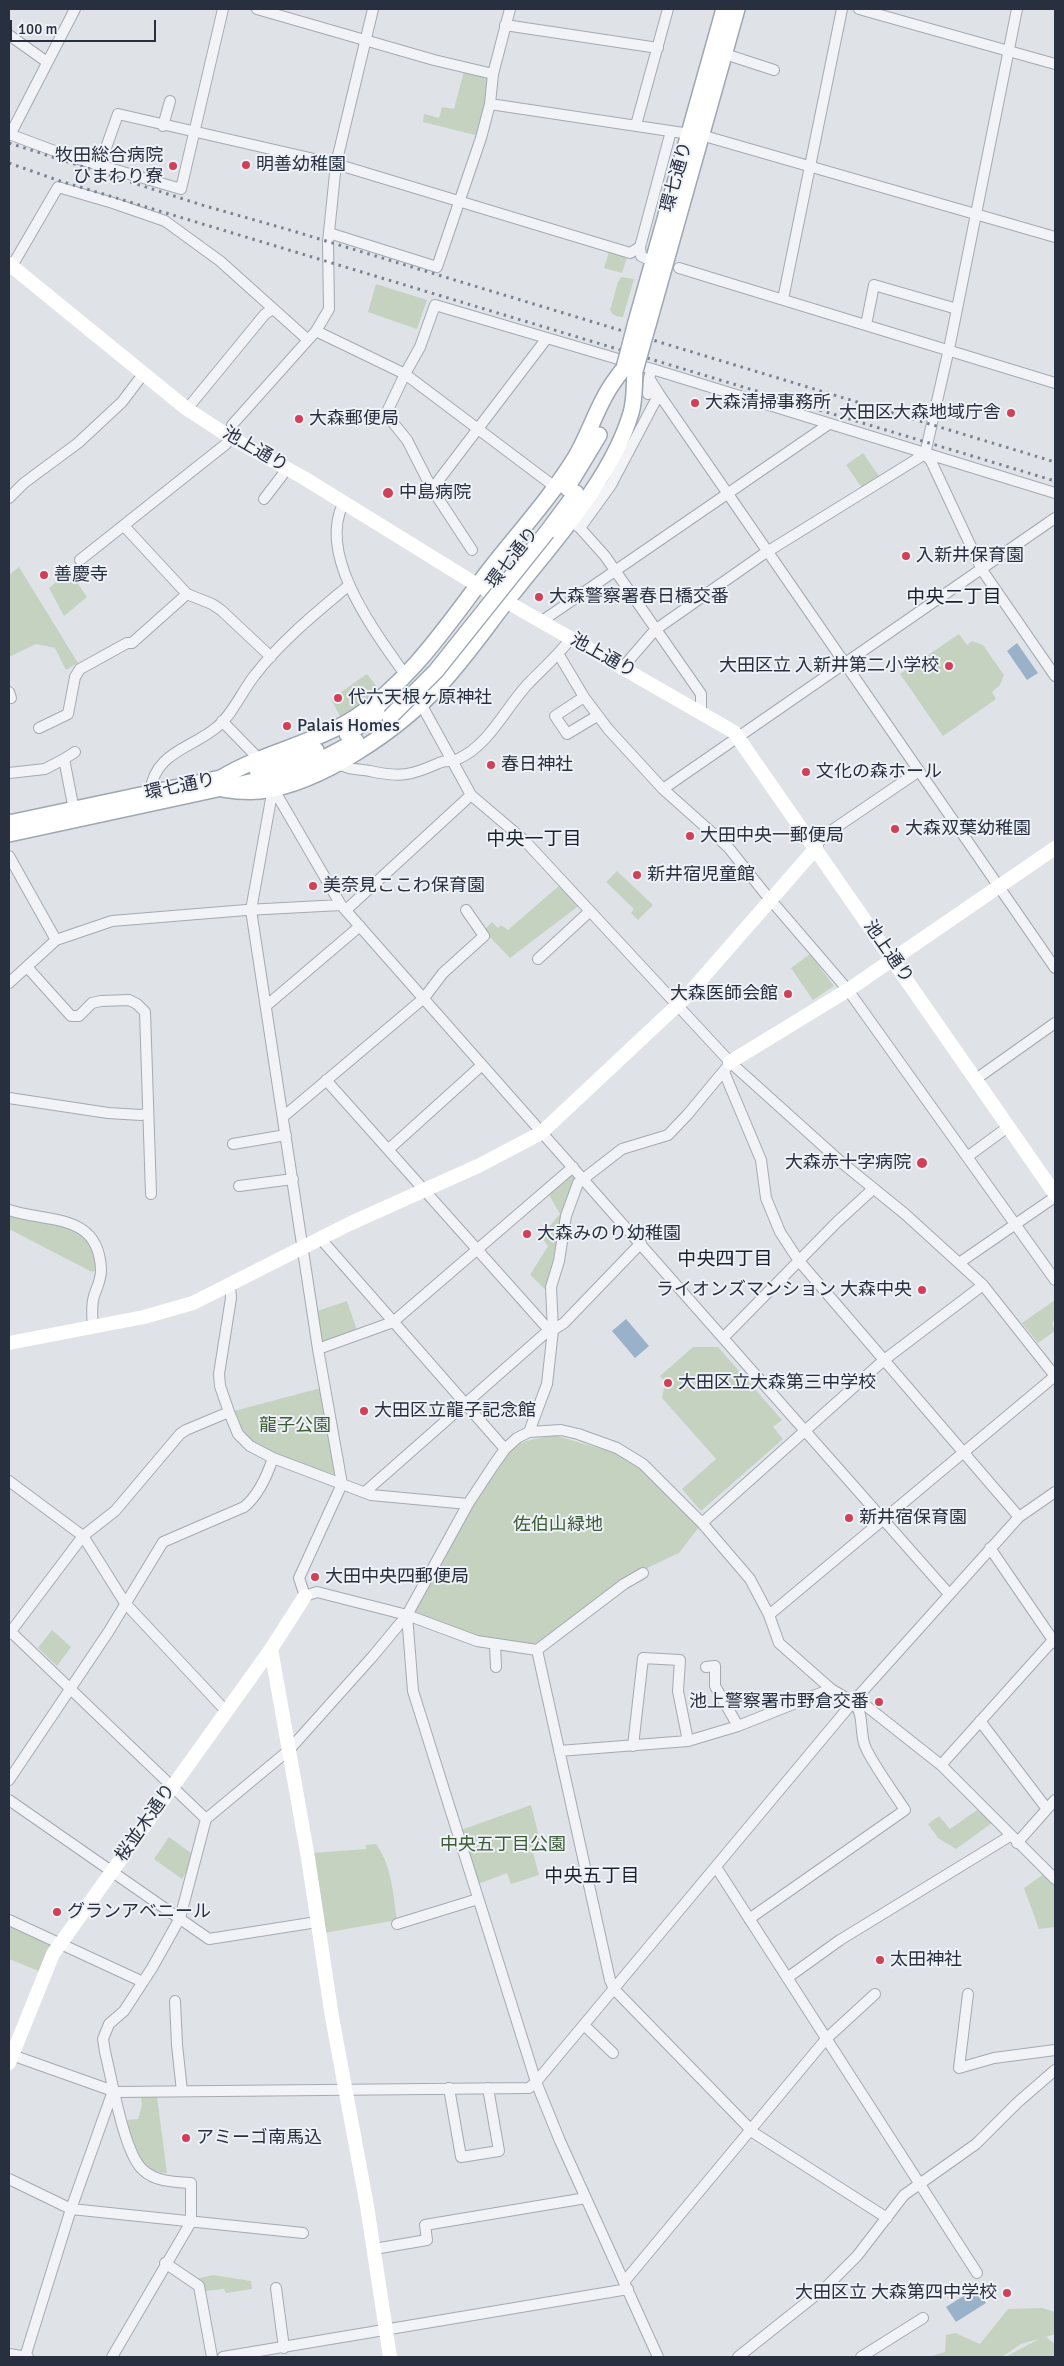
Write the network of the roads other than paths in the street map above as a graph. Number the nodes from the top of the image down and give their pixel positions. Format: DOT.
graph roads {
  1 [pos="75,9"];
  2 [pos="223,9"];
  3 [pos="257,9"];
  4 [pos="373,9"];
  5 [pos="510,9"];
  6 [pos="668,9"];
  7 [pos="724,9"];
  8 [pos="737,9"];
  9 [pos="842,9"];
  10 [pos="859,9"];
  11 [pos="1017,9"];
  12 [pos="886,12"];
  13 [pos="505,25"];
  14 [pos="9,34"];
  15 [pos="366,40"];
  16 [pos="658,48"];
  17 [pos="1009,51"];
  18 [pos="725,54"];
  19 [pos="47,62"];
  20 [pos="1055,64"];
  21 [pos="774,70"];
  22 [pos="493,74"];
  23 [pos="170,101"];
  24 [pos="490,104"];
  25 [pos="636,125"];
  26 [pos="163,126"];
  27 [pos="672,131"];
  28 [pos="195,132"];
  29 [pos="9,134"];
  30 [pos="695,134"];
  31 [pos="336,164"];
  32 [pos="98,165"];
  33 [pos="810,167"];
  34 [pos="459,201"];
  35 [pos="975,214"];
  36 [pos="329,233"];
  37 [pos="1055,237"];
  38 [pos="640,247"];
  39 [pos="645,258"];
  40 [pos="10,265"];
  41 [pos="678,268"];
  42 [pos="783,299"];
  43 [pos="273,309"];
  44 [pos="957,309"];
  45 [pos="866,325"];
  46 [pos="316,331"];
  47 [pos="546,338"];
  48 [pos="308,340"];
  49 [pos="949,351"];
  50 [pos="630,370"];
  51 [pos="144,373"];
  52 [pos="651,373"];
  53 [pos="405,374"];
  54 [pos="1055,383"];
  55 [pos="648,394"];
  56 [pos="659,394"];
  57 [pos="187,409"];
  58 [pos="829,424"];
  59 [pos="478,428"];
  60 [pos="230,437"];
  61 [pos="925,454"];
  62 [pos="287,468"];
  63 [pos="555,488"];
  64 [pos="432,489"];
  65 [pos="1055,493"];
  66 [pos="727,494"];
  67 [pos="9,498"];
  68 [pos="264,500"];
  69 [pos="342,504"];
  70 [pos="1055,518"];
  71 [pos="574,524"];
  72 [pos="124,526"];
  73 [pos="472,550"];
  74 [pos="767,552"];
  75 [pos="80,560"];
  76 [pos="982,570"];
  77 [pos="616,572"];
  78 [pos="478,585"];
  79 [pos="348,586"];
  80 [pos="187,594"];
  81 [pos="507,600"];
  82 [pos="453,620"];
  83 [pos="542,621"];
  84 [pos="654,630"];
  85 [pos="478,638"];
  86 [pos="571,638"];
  87 [pos="559,655"];
  88 [pos="271,656"];
  89 [pos="424,656"];
  90 [pos="845,665"];
  91 [pos="623,667"];
  92 [pos="406,676"];
  93 [pos="448,676"];
  94 [pos="1055,676"];
  95 [pos="584,696"];
  96 [pos="421,704"];
  97 [pos="701,712"];
  98 [pos="387,713"];
  99 [pos="598,716"];
  100 [pos="222,721"];
  101 [pos="38,728"];
  102 [pos="738,736"];
  103 [pos="75,752"];
  104 [pos="64,759"];
  105 [pos="259,760"];
  106 [pos="452,761"];
  107 [pos="337,763"];
  108 [pos="919,771"];
  109 [pos="9,774"];
  110 [pos="222,783"];
  111 [pos="273,788"];
  112 [pos="663,789"];
  113 [pos="150,793"];
  114 [pos="471,795"];
  115 [pos="74,810"];
  116 [pos="9,823"];
  117 [pos="9,834"];
  118 [pos="816,848"];
  119 [pos="1055,848"];
  120 [pos="9,856"];
  121 [pos="999,887"];
  122 [pos="770,901"];
  123 [pos="344,907"];
  124 [pos="251,910"];
  125 [pos="466,910"];
  126 [pos="589,912"];
  127 [pos="360,926"];
  128 [pos="56,940"];
  129 [pos="538,959"];
  130 [pos="893,960"];
  131 [pos="27,967"];
  132 [pos="1055,968"];
  133 [pos="9,982"];
  134 [pos="848,990"];
  135 [pos="424,998"];
  136 [pos="266,1006"];
  137 [pos="677,1006"];
  138 [pos="1055,1023"];
  139 [pos="482,1065"];
  140 [pos="727,1067"];
  141 [pos="976,1079"];
  142 [pos="326,1080"];
  143 [pos="9,1098"];
  144 [pos="148,1113"];
  145 [pos="283,1117"];
  146 [pos="1008,1128"];
  147 [pos="541,1133"];
  148 [pos="286,1135"];
  149 [pos="233,1144"];
  150 [pos="390,1149"];
  151 [pos="967,1157"];
  152 [pos="573,1167"];
  153 [pos="582,1179"];
  154 [pos="293,1180"];
  155 [pos="239,1186"];
  156 [pos="873,1189"];
  157 [pos="425,1190"];
  158 [pos="151,1194"];
  159 [pos="1055,1196"];
  160 [pos="9,1210"];
  161 [pos="1015,1225"];
  162 [pos="320,1238"];
  163 [pos="641,1243"];
  164 [pos="303,1248"];
  165 [pos="478,1251"];
  166 [pos="799,1261"];
  167 [pos="959,1263"];
  168 [pos="1055,1280"];
  169 [pos="983,1285"];
  170 [pos="230,1286"];
  171 [pos="393,1322"];
  172 [pos="93,1327"];
  173 [pos="551,1330"];
  174 [pos="724,1337"];
  175 [pos="9,1340"];
  176 [pos="318,1349"];
  177 [pos="884,1360"];
  178 [pos="1055,1376"];
  179 [pos="465,1404"];
  180 [pos="229,1412"];
  181 [pos="805,1430"];
  182 [pos="529,1432"];
  183 [pos="505,1449"];
  184 [pos="963,1452"];
  185 [pos="273,1458"];
  186 [pos="9,1481"];
  187 [pos="342,1484"];
  188 [pos="365,1492"];
  189 [pos="1055,1492"];
  190 [pos="468,1504"];
  191 [pos="1019,1517"];
  192 [pos="883,1518"];
  193 [pos="702,1523"];
  194 [pos="83,1536"];
  195 [pos="990,1548"];
  196 [pos="642,1573"];
  197 [pos="949,1594"];
  198 [pos="305,1596"];
  199 [pos="125,1603"];
  200 [pos="407,1615"];
  201 [pos="769,1615"];
  202 [pos="9,1632"];
  203 [pos="1054,1641"];
  204 [pos="495,1645"];
  205 [pos="271,1649"];
  206 [pos="537,1650"];
  207 [pos="496,1667"];
  208 [pos="706,1667"];
  209 [pos="72,1688"];
  210 [pos="831,1689"];
  211 [pos="853,1702"];
  212 [pos="226,1710"];
  213 [pos="980,1721"];
  214 [pos="738,1726"];
  215 [pos="688,1741"];
  216 [pos="633,1746"];
  217 [pos="289,1750"];
  218 [pos="559,1751"];
  219 [pos="941,1765"];
  220 [pos="9,1780"];
  221 [pos="172,1786"];
  222 [pos="9,1800"];
  223 [pos="1055,1800"];
  224 [pos="1047,1809"];
  225 [pos="206,1819"];
  226 [pos="1013,1839"];
  227 [pos="716,1867"];
  228 [pos="111,1872"];
  229 [pos="1055,1879"];
  230 [pos="478,1899"];
  231 [pos="180,1918"];
  232 [pos="749,1919"];
  233 [pos="9,1920"];
  234 [pos="317,1922"];
  235 [pos="397,1924"];
  236 [pos="61,1943"];
  237 [pos="787,1978"];
  238 [pos="143,1982"];
  239 [pos="614,1989"];
  240 [pos="874,1994"];
  241 [pos="968,1994"];
  242 [pos="175,2001"];
  243 [pos="585,2026"];
  244 [pos="826,2039"];
  245 [pos="1055,2050"];
  246 [pos="613,2053"];
  247 [pos="10,2057"];
  248 [pos="1055,2070"];
  249 [pos="536,2082"];
  250 [pos="449,2088"];
  251 [pos="488,2088"];
  252 [pos="344,2089"];
  253 [pos="182,2091"];
  254 [pos="114,2092"];
  255 [pos="751,2129"];
  256 [pos="9,2179"];
  257 [pos="919,2184"];
  258 [pos="586,2198"];
  259 [pos="71,2209"];
  260 [pos="887,2218"];
  261 [pos="191,2222"];
  262 [pos="303,2233"];
  263 [pos="374,2249"];
  264 [pos="165,2264"];
  265 [pos="977,2273"];
  266 [pos="626,2285"];
  267 [pos="276,2288"];
  268 [pos="923,2318"];
  269 [pos="386,2331"];
  270 [pos="284,2348"];
  271 [pos="9,2354"];
  272 [pos="26,2357"];
  273 [pos="112,2357"];
  274 [pos="212,2357"];
  275 [pos="223,2357"];
  276 [pos="390,2357"];
  277 [pos="658,2357"];
  278 [pos="738,2357"];
  279 [pos="861,2357"];
  1 -- 19 [label="street"];
  2 -- 28 [label="street"];
  3 -- 15 [label="street"];
  4 -- 15 [label="street"];
  5 -- 13 [label="street"];
  6 -- 16 [label="street"];
  7 -- 30 [label="main road, 環七通り"];
  8 -- 18 [label="main road, 環七通り"];
  9 -- 33 [label="street"];
  10 -- 12 [label="street"];
  11 -- 17 [label="street"];
  12 -- 17 [label="street"];
  13 -- 16 [label="street"];
  13 -- 22 [label="street"];
  14 -- 19 [label="street"];
  15 -- 22 [label="street"];
  15 -- 31 [label="street"];
  16 -- 25 [label="street"];
  17 -- 20 [label="street"];
  17 -- 35 [label="street"];
  18 -- 21 [label="street"];
  18 -- 30 [label="main road, 環七通り"];
  19 -- 29 [label="street"];
  22 -- 24 [label="street"];
  23 -- 26 [label="street"];
  24 -- 25 [label="street"];
  24 -- 34 [label="street"];
  25 -- 27 [label="street"];
  26 -- 28 [label="street"];
  26 -- 32 [label="street"];
  27 -- 30 [label="street"];
  27 -- 38 [label="street"];
  28 -- 31 [label="street"];
  28 -- 32 [label="street"];
  29 -- 32 [label="street"];
  30 -- 33 [label="street"];
  30 -- 50 [label="main road, 環七通り, bridge"];
  31 -- 34 [label="street"];
  31 -- 36 [label="street"];
  33 -- 35 [label="street"];
  33 -- 42 [label="street"];
  34 -- 36 [label="street"];
  34 -- 38 [label="street"];
  35 -- 37 [label="street"];
  35 -- 44 [label="street"];
  36 -- 46 [label="street"];
  38 -- 39 [label="street"];
  40 -- 43 [label="street"];
  40 -- 51 [label="street, 池上通り"];
  41 -- 42 [label="street"];
  42 -- 45 [label="street"];
  43 -- 48 [label="street"];
  43 -- 57 [label="street"];
  44 -- 45 [label="street"];
  44 -- 49 [label="street"];
  45 -- 49 [label="street"];
  46 -- 48 [label="street"];
  46 -- 53 [label="street"];
  47 -- 52 [label="street"];
  47 -- 53 [label="street"];
  47 -- 59 [label="street"];
  48 -- 60 [label="street"];
  49 -- 54 [label="street"];
  49 -- 61 [label="street"];
  50 -- 63 [label="main road"];
  50 -- 71 [label="main road"];
  50 -- 98 [label="main road, 環七通り"];
  51 -- 57 [label="street, 池上通り"];
  51 -- 67 [label="street"];
  52 -- 55 [label="street"];
  52 -- 56 [label="street"];
  52 -- 58 [label="street"];
  53 -- 59 [label="street"];
  53 -- 64 [label="street"];
  56 -- 66 [label="street"];
  56 -- 71 [label="street"];
  57 -- 60 [label="street, 池上通り"];
  58 -- 61 [label="street"];
  58 -- 66 [label="street"];
  59 -- 63 [label="street"];
  59 -- 64 [label="street"];
  60 -- 62 [label="street, 池上通り"];
  60 -- 72 [label="street"];
  61 -- 65 [label="street"];
  61 -- 74 [label="street"];
  61 -- 76 [label="street"];
  62 -- 68 [label="street"];
  62 -- 69 [label="street, 池上通り"];
  63 -- 78 [label="main road"];
  64 -- 73 [label="street"];
  66 -- 74 [label="street"];
  66 -- 77 [label="street"];
  69 -- 78 [label="street, 池上通り"];
  69 -- 79 [label="street"];
  70 -- 76 [label="street"];
  71 -- 77 [label="street"];
  71 -- 81 [label="main road"];
  72 -- 75 [label="street"];
  72 -- 80 [label="street"];
  74 -- 84 [label="street"];
  74 -- 90 [label="street"];
  76 -- 90 [label="street"];
  76 -- 94 [label="street"];
  77 -- 83 [label="street"];
  77 -- 84 [label="street"];
  78 -- 81 [label="street, 池上通り"];
  78 -- 82 [label="main road"];
  79 -- 88 [label="street"];
  79 -- 92 [label="street"];
  80 -- 88 [label="street"];
  80 -- 101 [label="street"];
  81 -- 83 [label="street, 池上通り"];
  81 -- 85 [label="main road"];
  82 -- 85 [label="street"];
  82 -- 89 [label="main road"];
  83 -- 86 [label="street, 池上通り"];
  84 -- 91 [label="street"];
  84 -- 97 [label="street"];
  85 -- 93 [label="main road"];
  86 -- 87 [label="street"];
  86 -- 91 [label="street, 池上通り"];
  87 -- 95 [label="street"];
  87 -- 106 [label="street"];
  88 -- 100 [label="street"];
  89 -- 92 [label="main road"];
  89 -- 93 [label="street"];
  90 -- 102 [label="street"];
  90 -- 108 [label="street"];
  91 -- 97 [label="street, 池上通り"];
  92 -- 105 [label="main road"];
  93 -- 96 [label="main road"];
  95 -- 99 [label="street"];
  95 -- 99 [label="street"];
  96 -- 106 [label="street"];
  96 -- 107 [label="main road"];
  97 -- 102 [label="street, 池上通り"];
  98 -- 110 [label="main road, 環七通り"];
  98 -- 110 [label="main road, 環七通り"];
  99 -- 112 [label="street"];
  100 -- 105 [label="street"];
  100 -- 113 [label="street"];
  102 -- 112 [label="street"];
  102 -- 118 [label="street, 池上通り"];
  103 -- 104 [label="street"];
  104 -- 109 [label="street"];
  104 -- 115 [label="street"];
  105 -- 110 [label="main road"];
  106 -- 107 [label="street"];
  106 -- 114 [label="street"];
  107 -- 111 [label="main road"];
  108 -- 118 [label="street"];
  108 -- 121 [label="street"];
  110 -- 111 [label="main road"];
  110 -- 113 [label="main road, 環七通り"];
  110 -- 117 [label="main road, 環七通り"];
  111 -- 123 [label="street"];
  111 -- 124 [label="street"];
  112 -- 122 [label="street"];
  113 -- 115 [label="main road, 環七通り"];
  114 -- 123 [label="street"];
  114 -- 126 [label="street"];
  115 -- 116 [label="main road, 環七通り"];
  118 -- 122 [label="street"];
  118 -- 130 [label="street, 池上通り"];
  119 -- 121 [label="street"];
  120 -- 128 [label="street"];
  121 -- 130 [label="street"];
  121 -- 132 [label="street"];
  122 -- 134 [label="street"];
  122 -- 137 [label="street"];
  123 -- 124 [label="street"];
  123 -- 127 [label="street"];
  124 -- 128 [label="street"];
  124 -- 136 [label="street"];
  125 -- 135 [label="street"];
  126 -- 129 [label="street"];
  126 -- 137 [label="street"];
  127 -- 135 [label="street"];
  127 -- 136 [label="street"];
  128 -- 131 [label="street"];
  130 -- 134 [label="street"];
  130 -- 141 [label="street, 池上通り"];
  131 -- 133 [label="street"];
  131 -- 144 [label="street"];
  134 -- 140 [label="street"];
  134 -- 151 [label="street"];
  135 -- 139 [label="street"];
  135 -- 142 [label="street"];
  136 -- 145 [label="street"];
  137 -- 140 [label="street"];
  137 -- 147 [label="street"];
  138 -- 141 [label="street"];
  139 -- 147 [label="street"];
  139 -- 150 [label="street"];
  140 -- 153 [label="street"];
  140 -- 156 [label="street"];
  140 -- 166 [label="street"];
  141 -- 146 [label="street, 池上通り"];
  142 -- 145 [label="street"];
  142 -- 150 [label="street"];
  143 -- 144 [label="street"];
  144 -- 158 [label="street"];
  145 -- 148 [label="street"];
  146 -- 151 [label="street"];
  146 -- 159 [label="street, 池上通り"];
  147 -- 152 [label="street"];
  147 -- 157 [label="street"];
  148 -- 149 [label="street"];
  148 -- 154 [label="street"];
  150 -- 157 [label="street"];
  151 -- 161 [label="street"];
  152 -- 153 [label="street"];
  152 -- 165 [label="street"];
  153 -- 163 [label="street"];
  153 -- 173 [label="street"];
  154 -- 155 [label="street"];
  154 -- 164 [label="street"];
  156 -- 166 [label="street"];
  156 -- 167 [label="street"];
  157 -- 162 [label="street"];
  157 -- 165 [label="street"];
  159 -- 161 [label="street"];
  160 -- 172 [label="street"];
  161 -- 167 [label="street"];
  161 -- 168 [label="street"];
  162 -- 164 [label="street"];
  162 -- 171 [label="street"];
  163 -- 173 [label="street"];
  163 -- 174 [label="street"];
  164 -- 170 [label="street"];
  164 -- 176 [label="street"];
  165 -- 171 [label="street"];
  165 -- 173 [label="street"];
  166 -- 174 [label="street"];
  166 -- 177 [label="street"];
  167 -- 169 [label="street"];
  169 -- 177 [label="street"];
  169 -- 178 [label="street"];
  170 -- 172 [label="street"];
  170 -- 180 [label="street"];
  171 -- 176 [label="street"];
  171 -- 179 [label="street"];
  172 -- 175 [label="street"];
  173 -- 179 [label="street"];
  173 -- 182 [label="street"];
  174 -- 181 [label="street"];
  176 -- 187 [label="street"];
  177 -- 181 [label="street"];
  177 -- 184 [label="street"];
  178 -- 184 [label="street"];
  179 -- 183 [label="street"];
  179 -- 188 [label="street"];
  180 -- 185 [label="street"];
  180 -- 194 [label="street"];
  181 -- 192 [label="street"];
  181 -- 193 [label="street"];
  182 -- 183 [label="street"];
  182 -- 193 [label="street"];
  183 -- 190 [label="street"];
  184 -- 191 [label="street"];
  184 -- 192 [label="street"];
  185 -- 187 [label="street"];
  185 -- 199 [label="street"];
  186 -- 194 [label="street"];
  187 -- 188 [label="street"];
  187 -- 198 [label="street"];
  188 -- 190 [label="street"];
  189 -- 191 [label="street"];
  190 -- 200 [label="street"];
  191 -- 195 [label="street"];
  192 -- 197 [label="street"];
  192 -- 201 [label="street"];
  193 -- 201 [label="street"];
  194 -- 199 [label="street"];
  194 -- 202 [label="street"];
  195 -- 197 [label="street"];
  195 -- 203 [label="street"];
  196 -- 206 [label="street"];
  197 -- 211 [label="street"];
  198 -- 200 [label="street"];
  198 -- 205 [label="street, 桜並木通り"];
  199 -- 209 [label="street"];
  199 -- 212 [label="street"];
  200 -- 204 [label="street"];
  200 -- 217 [label="street"];
  200 -- 230 [label="street"];
  201 -- 210 [label="street"];
  202 -- 209 [label="street"];
  203 -- 213 [label="street"];
  204 -- 206 [label="street"];
  204 -- 207 [label="street"];
  205 -- 212 [label="street, 桜並木通り"];
  205 -- 217 [label="street"];
  206 -- 218 [label="street"];
  208 -- 214 [label="street"];
  209 -- 220 [label="street"];
  209 -- 221 [label="street"];
  210 -- 211 [label="street"];
  210 -- 214 [label="street"];
  211 -- 219 [label="street"];
  211 -- 227 [label="street"];
  211 -- 232 [label="street"];
  212 -- 221 [label="street, 桜並木通り"];
  213 -- 219 [label="street"];
  213 -- 224 [label="street"];
  214 -- 215 [label="street"];
  215 -- 216 [label="street"];
  215 -- 216 [label="street"];
  216 -- 218 [label="street"];
  217 -- 225 [label="street"];
  217 -- 234 [label="street"];
  218 -- 239 [label="street"];
  219 -- 226 [label="street"];
  221 -- 225 [label="street"];
  221 -- 228 [label="street, 桜並木通り"];
  222 -- 228 [label="street"];
  223 -- 224 [label="street"];
  224 -- 226 [label="street"];
  225 -- 231 [label="street"];
  226 -- 229 [label="street"];
  226 -- 237 [label="street"];
  227 -- 232 [label="street"];
  227 -- 239 [label="street"];
  228 -- 231 [label="street"];
  228 -- 236 [label="street, 桜並木通り"];
  230 -- 235 [label="street"];
  230 -- 249 [label="street"];
  231 -- 234 [label="street"];
  231 -- 238 [label="street"];
  232 -- 237 [label="street"];
  233 -- 236 [label="street"];
  234 -- 252 [label="street"];
  236 -- 238 [label="street"];
  236 -- 247 [label="street, 桜並木通り"];
  237 -- 244 [label="street"];
  238 -- 254 [label="street"];
  239 -- 243 [label="street"];
  239 -- 255 [label="street"];
  240 -- 244 [label="street"];
  241 -- 245 [label="street"];
  242 -- 253 [label="street"];
  243 -- 246 [label="street"];
  243 -- 249 [label="street"];
  244 -- 255 [label="street"];
  244 -- 257 [label="street"];
  247 -- 254 [label="street"];
  248 -- 257 [label="street"];
  249 -- 251 [label="street"];
  249 -- 258 [label="street"];
  250 -- 251 [label="street"];
  250 -- 251 [label="street"];
  250 -- 252 [label="street"];
  252 -- 253 [label="street"];
  252 -- 263 [label="street"];
  253 -- 254 [label="street"];
  254 -- 259 [label="street"];
  254 -- 261 [label="street"];
  255 -- 260 [label="street"];
  255 -- 266 [label="street"];
  256 -- 259 [label="street"];
  257 -- 260 [label="street"];
  257 -- 265 [label="street"];
  258 -- 263 [label="street"];
  258 -- 266 [label="street"];
  259 -- 261 [label="street"];
  259 -- 272 [label="street"];
  260 -- 278 [label="street"];
  261 -- 262 [label="street"];
  261 -- 264 [label="street"];
  263 -- 269 [label="street"];
  264 -- 273 [label="street"];
  264 -- 274 [label="street"];
  266 -- 269 [label="street"];
  266 -- 277 [label="street"];
  267 -- 270 [label="street"];
  268 -- 279 [label="street"];
  269 -- 270 [label="street"];
  269 -- 276 [label="street"];
  270 -- 275 [label="street"];
  271 -- 272 [label="street"];
}
